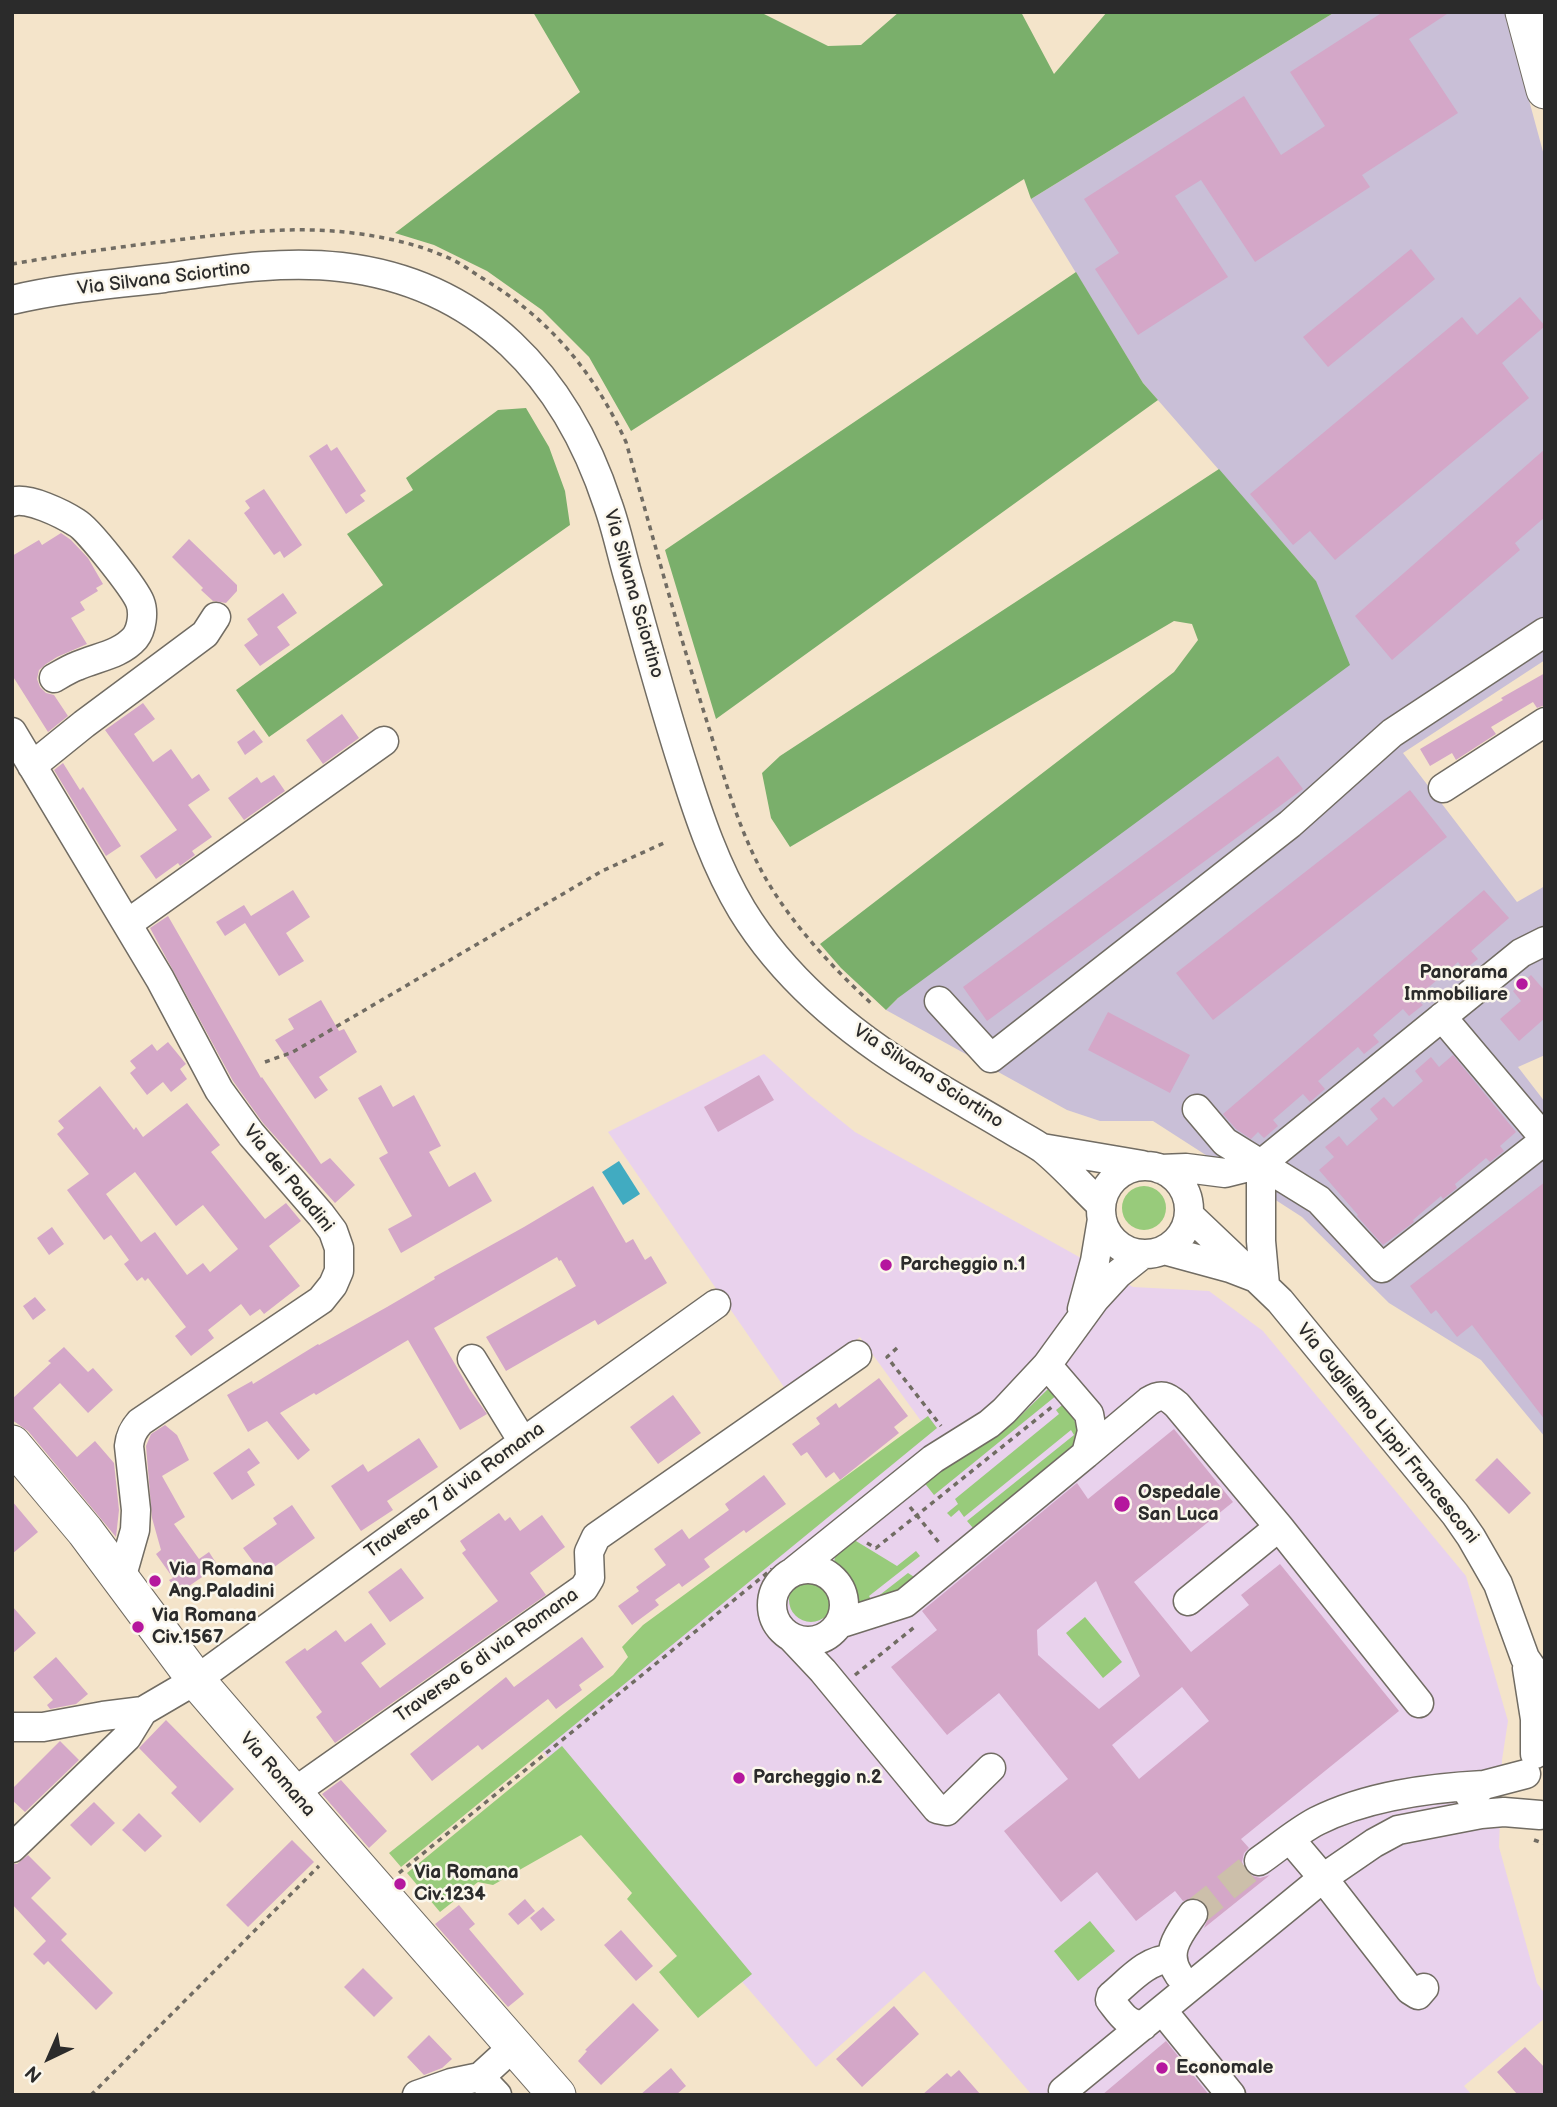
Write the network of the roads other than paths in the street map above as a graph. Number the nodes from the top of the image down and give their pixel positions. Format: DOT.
graph roads {
  1 [pos="1524,12"];
  2 [pos="1545,90"];
  3 [pos="12,300"];
  4 [pos="12,502"];
  5 [pos="216,617"];
  6 [pos="1545,632"];
  7 [pos="54,678"];
  8 [pos="1545,722"];
  9 [pos="12,732"];
  10 [pos="384,741"];
  11 [pos="32,766"];
  12 [pos="1443,788"];
  13 [pos="127,924"];
  14 [pos="1545,941"];
  15 [pos="939,1001"];
  16 [pos="1442,1017"];
  17 [pos="1197,1110"];
  18 [pos="1545,1140"];
  19 [pos="1042,1148"];
  20 [pos="1261,1164"];
  21 [pos="1153,1167"];
  22 [pos="1101,1212"];
  23 [pos="1189,1215"];
  24 [pos="1153,1252"];
  25 [pos="1261,1281"];
  26 [pos="716,1304"];
  27 [pos="1078,1321"];
  28 [pos="857,1355"];
  29 [pos="472,1359"];
  30 [pos="1047,1365"];
  31 [pos="1089,1413"];
  32 [pos="1126,1419"];
  33 [pos="523,1442"];
  34 [pos="12,1444"];
  35 [pos="1086,1454"];
  36 [pos="1279,1527"];
  37 [pos="797,1569"];
  38 [pos="121,1579"];
  39 [pos="1188,1601"];
  40 [pos="816,1634"];
  41 [pos="1525,1658"];
  42 [pos="196,1680"];
  43 [pos="1545,1687"];
  44 [pos="1419,1703"];
  45 [pos="143,1711"];
  46 [pos="18,1732"];
  47 [pos="1535,1758"];
  48 [pos="991,1768"];
  49 [pos="1484,1785"];
  50 [pos="293,1794"];
  51 [pos="1542,1817"];
  52 [pos="1290,1839"];
  53 [pos="12,1848"];
  54 [pos="1259,1861"];
  55 [pos="1323,1878"];
  56 [pos="1193,1914"];
  57 [pos="1171,1959"];
  58 [pos="1189,1988"];
  59 [pos="1424,1988"];
  60 [pos="1153,2018"];
  61 [pos="514,2046"];
  62 [pos="489,2086"];
  63 [pos="417,2095"];
  64 [pos="557,2095"];
  65 [pos="1066,2095"];
  66 [pos="1231,2095"];
  1 -- 2 [label="main road"];
  3 -- 19 [label="street, Via Silvana Sciortino"];
  4 -- 7 [label="street"];
  5 -- 11 [label="street"];
  6 -- 15 [label="street"];
  8 -- 12 [label="street"];
  9 -- 11 [label="street, Via dei Paladini"];
  10 -- 13 [label="street"];
  11 -- 13 [label="street, Via dei Paladini"];
  13 -- 38 [label="street, Via dei Paladini"];
  14 -- 16 [label="street"];
  16 -- 18 [label="street"];
  16 -- 20 [label="street"];
  17 -- 20 [label="street"];
  18 -- 20 [label="street"];
  19 -- 21 [label="street"];
  19 -- 22 [label="street, Via Silvana Sciortino"];
  20 -- 21 [label="street"];
  20 -- 25 [label="street"];
  21 -- 22 [label="street"];
  21 -- 23 [label="street"];
  22 -- 24 [label="street"];
  22 -- 27 [label="street"];
  23 -- 24 [label="street"];
  23 -- 25 [label="street, Via Guglielmo Lippi Francesconi"];
  24 -- 25 [label="street"];
  24 -- 27 [label="street"];
  25 -- 41 [label="street, Via Guglielmo Lippi Francesconi"];
  26 -- 33 [label="street, Traversa 7 di via Romana"];
  27 -- 30 [label="street"];
  28 -- 50 [label="street, Traversa 6 di via Romana"];
  29 -- 33 [label="street"];
  30 -- 31 [label="street"];
  30 -- 37 [label="street"];
  31 -- 32 [label="street"];
  31 -- 35 [label="street"];
  32 -- 35 [label="street"];
  32 -- 36 [label="street"];
  33 -- 42 [label="street, Traversa 7 di via Romana"];
  34 -- 38 [label="main road, Via Romana"];
  35 -- 40 [label="street"];
  36 -- 39 [label="street"];
  36 -- 44 [label="street"];
  37 -- 40 [label="street"];
  37 -- 40 [label="street"];
  38 -- 42 [label="main road, Via Romana"];
  40 -- 48 [label="street"];
  41 -- 43 [label="street, Via Guglielmo Lippi Francesconi"];
  41 -- 47 [label="street"];
  42 -- 45 [label="street, Traversa 7 di via Romana"];
  42 -- 50 [label="main road, Via Romana"];
  45 -- 46 [label="street"];
  45 -- 53 [label="street"];
  47 -- 49 [label="street"];
  47 -- 51 [label="street"];
  49 -- 52 [label="street"];
  49 -- 55 [label="street"];
  50 -- 61 [label="main road, Via Romana"];
  51 -- 55 [label="street"];
  52 -- 54 [label="street"];
  52 -- 55 [label="street"];
  55 -- 58 [label="street"];
  55 -- 59 [label="street"];
  56 -- 57 [label="street"];
  57 -- 58 [label="street"];
  57 -- 60 [label="street"];
  58 -- 60 [label="street"];
  60 -- 65 [label="street"];
  60 -- 66 [label="street"];
  61 -- 62 [label="street"];
  61 -- 64 [label="main road, Via Romana"];
  62 -- 63 [label="street"];
}
